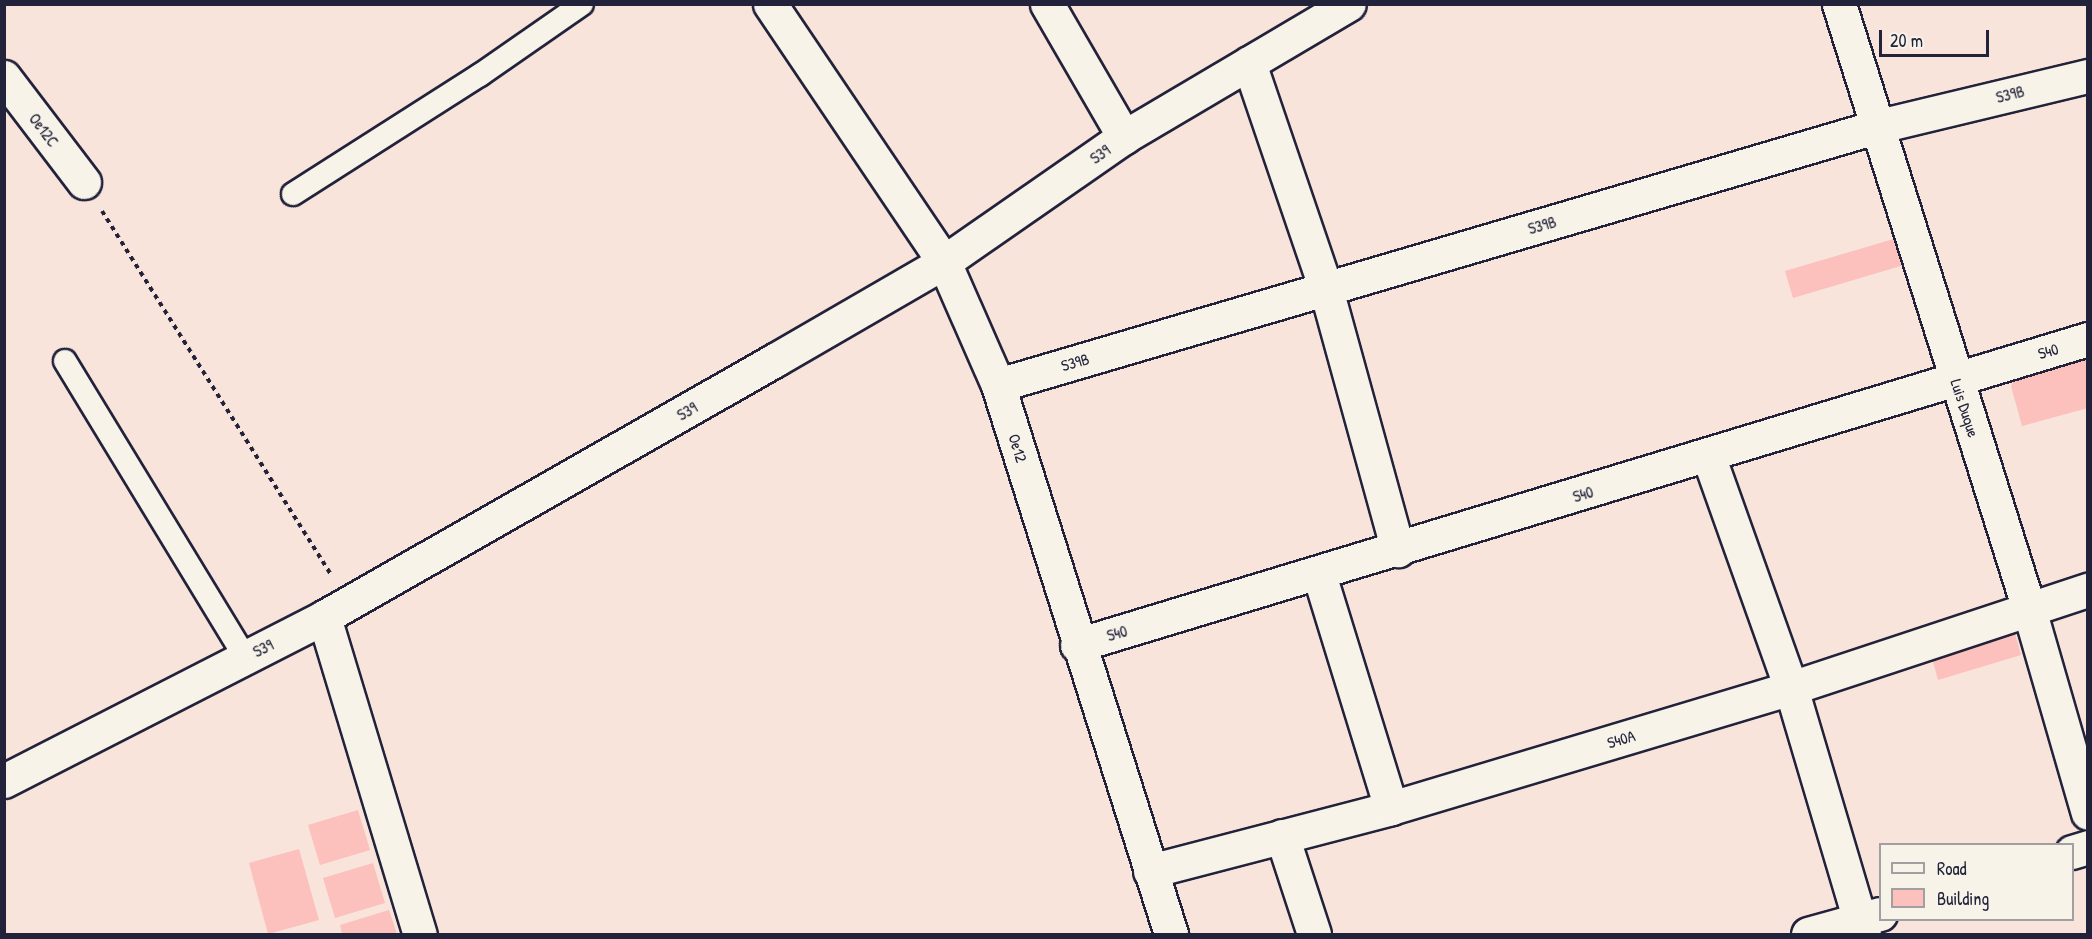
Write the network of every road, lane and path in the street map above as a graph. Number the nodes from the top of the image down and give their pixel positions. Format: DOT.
graph roads {
  1 [pos="582,4"];
  2 [pos="770,4"];
  3 [pos="1047,4"];
  4 [pos="1349,4"];
  5 [pos="1839,4"];
  6 [pos="1249,63"];
  7 [pos="2088,76"];
  8 [pos="4,77"];
  9 [pos="1879,126"];
  10 [pos="1124,137"];
  11 [pos="84,182"];
  12 [pos="293,194"];
  13 [pos="944,262"];
  14 [pos="1326,289"];
  15 [pos="2088,339"];
  16 [pos="65,361"];
  17 [pos="1955,379"];
  18 [pos="998,385"];
  19 [pos="1708,455"];
  20 [pos="1398,550"];
  21 [pos="1319,574"];
  22 [pos="2088,590"];
  23 [pos="2029,609"];
  24 [pos="337,610"];
  25 [pos="1077,645"];
  26 [pos="245,657"];
  27 [pos="1791,688"];
  28 [pos="4,781"];
  29 [pos="1391,808"];
  30 [pos="2088,813"];
  31 [pos="1282,836"];
  32 [pos="1150,871"];
  33 [pos="1868,923"];
  34 [pos="420,934"];
  35 [pos="1171,934"];
  36 [pos="1314,934"];
  37 [pos="1808,934"];
  1 -- 12 [label="lane"];
  2 -- 13 [label="street, Oe12"];
  3 -- 10 [label="street"];
  4 -- 6 [label="street, S39"];
  5 -- 9 [label="street, Luis Duque"];
  6 -- 10 [label="street, S39"];
  6 -- 14 [label="street"];
  7 -- 9 [label="street, S39B"];
  8 -- 11 [label="street, Oe12C"];
  9 -- 14 [label="street, S39B"];
  9 -- 17 [label="street, Luis Duque"];
  10 -- 13 [label="street, S39"];
  11 -- 24 [label="path"];
  13 -- 18 [label="street, Oe12"];
  13 -- 24 [label="street, S39"];
  14 -- 18 [label="street, S39B"];
  14 -- 20 [label="street"];
  15 -- 17 [label="street, S40"];
  16 -- 26 [label="lane"];
  17 -- 19 [label="street, S40"];
  17 -- 23 [label="street, Luis Duque"];
  18 -- 25 [label="street, Oe12"];
  19 -- 20 [label="street, S40"];
  19 -- 27 [label="street"];
  20 -- 21 [label="street, S40"];
  21 -- 25 [label="street, S40"];
  21 -- 29 [label="street"];
  22 -- 23 [label="street, S40A"];
  23 -- 27 [label="street, S40A"];
  23 -- 30 [label="street, Luis Duque"];
  24 -- 26 [label="street, S39"];
  24 -- 34 [label="street"];
  25 -- 32 [label="street, Oe12"];
  26 -- 28 [label="street, S39"];
  27 -- 29 [label="street, S40A"];
  27 -- 33 [label="street"];
  29 -- 31 [label="street, S40A"];
  31 -- 32 [label="street, S40A"];
  31 -- 36 [label="street"];
  32 -- 35 [label="street, Oe12"];
  33 -- 37 [label="street"];
}
